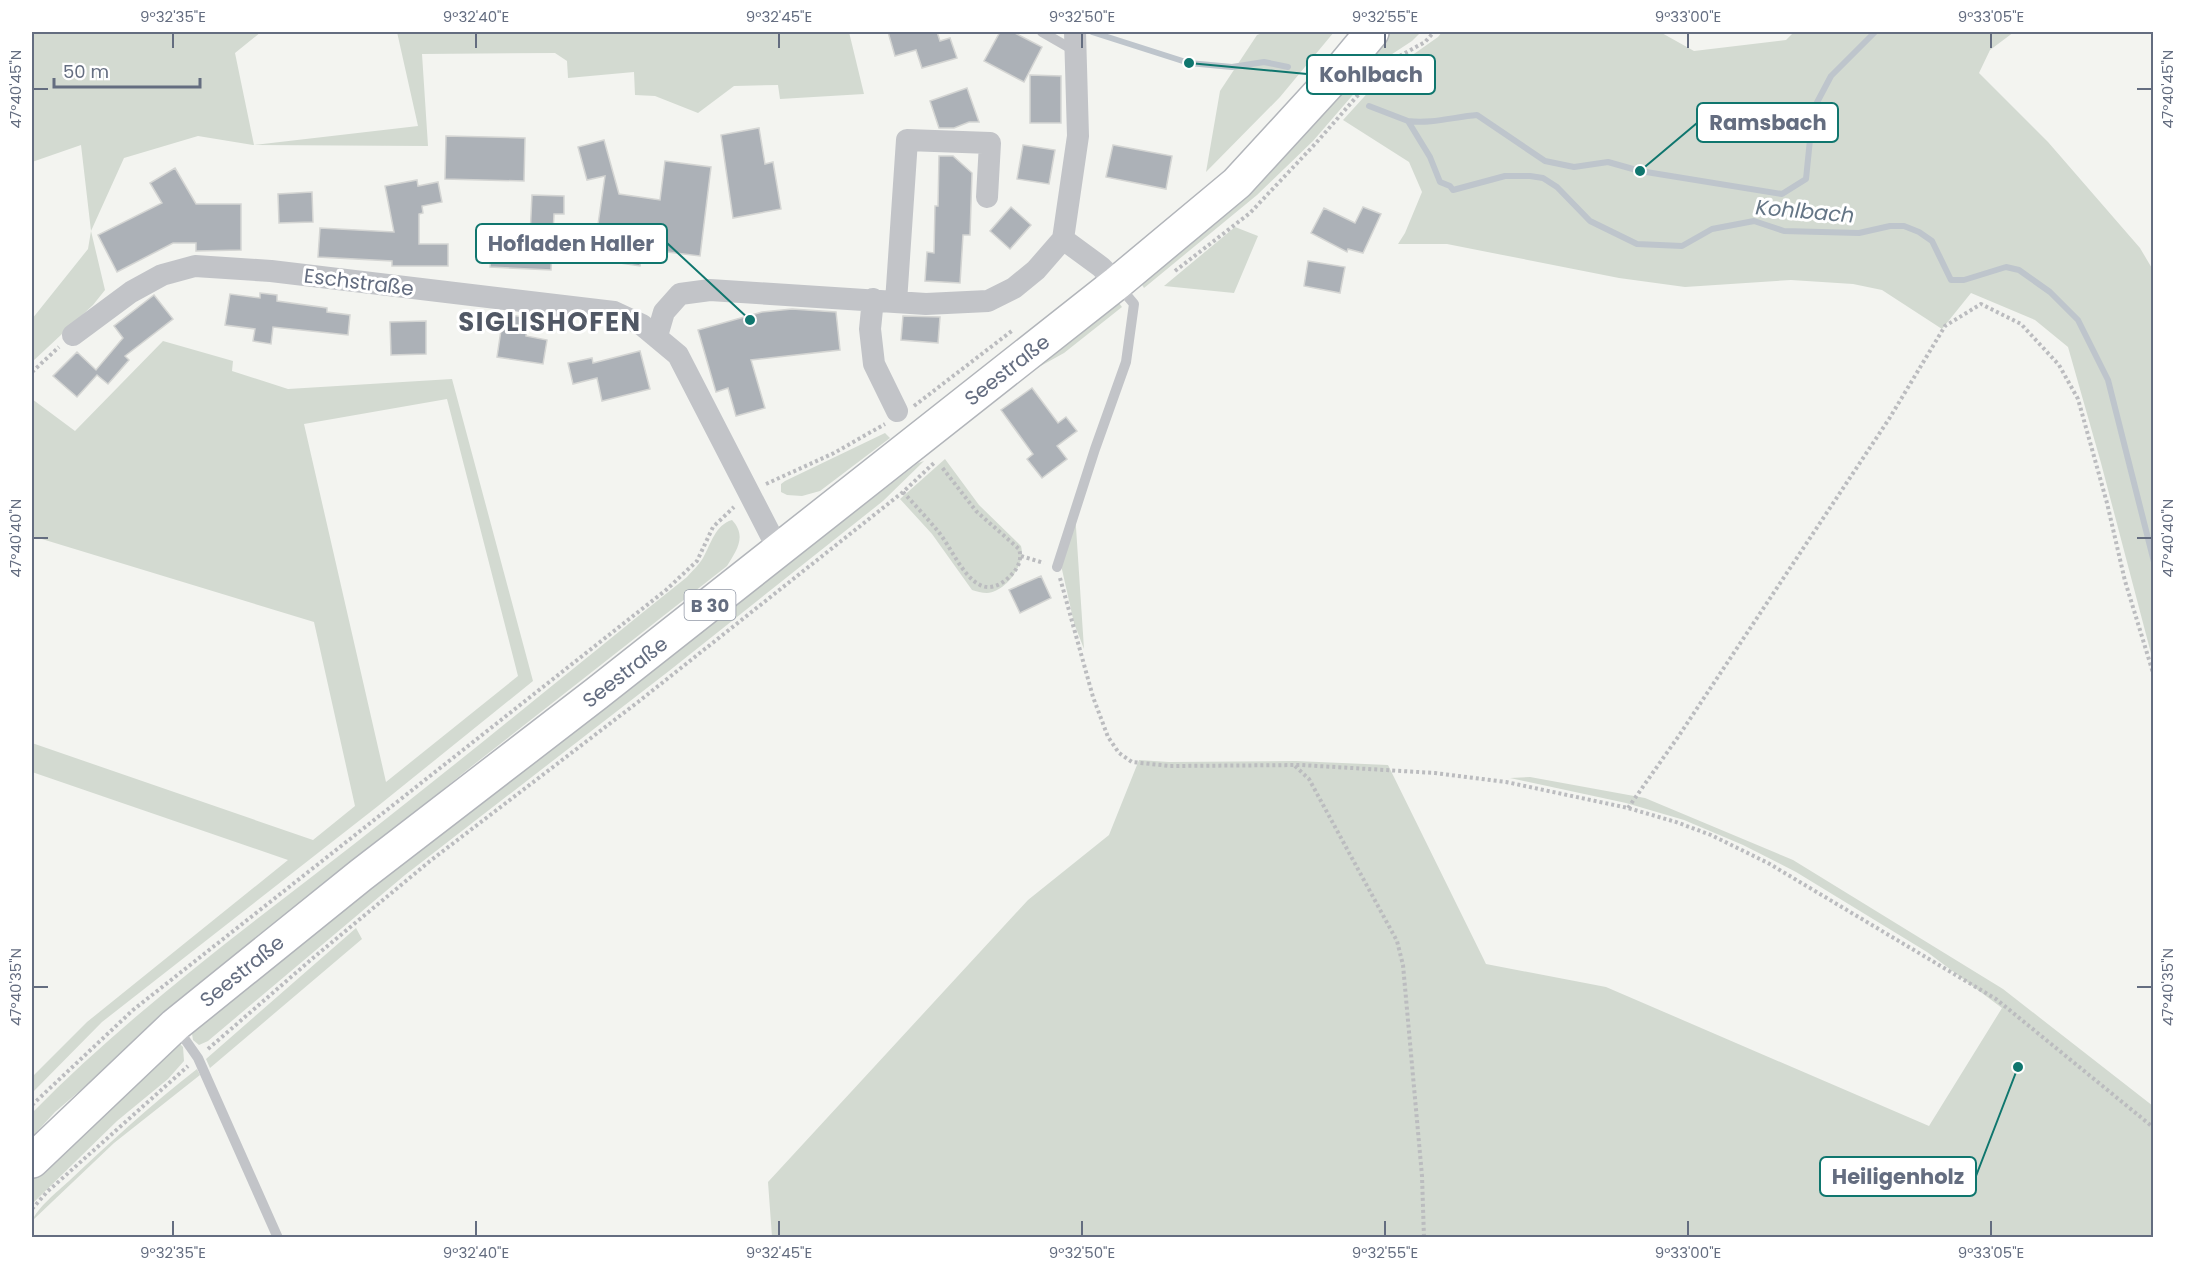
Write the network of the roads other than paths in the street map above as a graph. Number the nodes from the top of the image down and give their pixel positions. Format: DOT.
graph roads {
  1 [pos="1042,32"];
  2 [pos="1372,32"];
  3 [pos="1075,40"];
  4 [pos="987,197"];
  5 [pos="1063,239"];
  6 [pos="1117,284"];
  7 [pos="873,299"];
  8 [pos="896,302"];
  9 [pos="73,335"];
  10 [pos="657,336"];
  11 [pos="897,411"];
  12 [pos="779,551"];
  13 [pos="1057,567"];
  14 [pos="175,1025"];
  15 [pos="32,1161"];
  16 [pos="278,1238"];
  1 -- 3 [label="lane"];
  2 -- 6 [label="main road, Seestraße / B 30"];
  3 -- 5 [label="street"];
  4 -- 8 [label="street"];
  5 -- 6 [label="street"];
  5 -- 8 [label="street"];
  6 -- 12 [label="main road, Seestraße / B 30"];
  6 -- 13 [label="lane"];
  7 -- 8 [label="street"];
  7 -- 10 [label="street"];
  7 -- 11 [label="street"];
  9 -- 10 [label="street, Eschstraße"];
  10 -- 12 [label="street, Eschstraße"];
  12 -- 14 [label="main road, Seestraße / B 30"];
  14 -- 15 [label="main road, Seestraße / B 30"];
  14 -- 16 [label="lane"];
}
